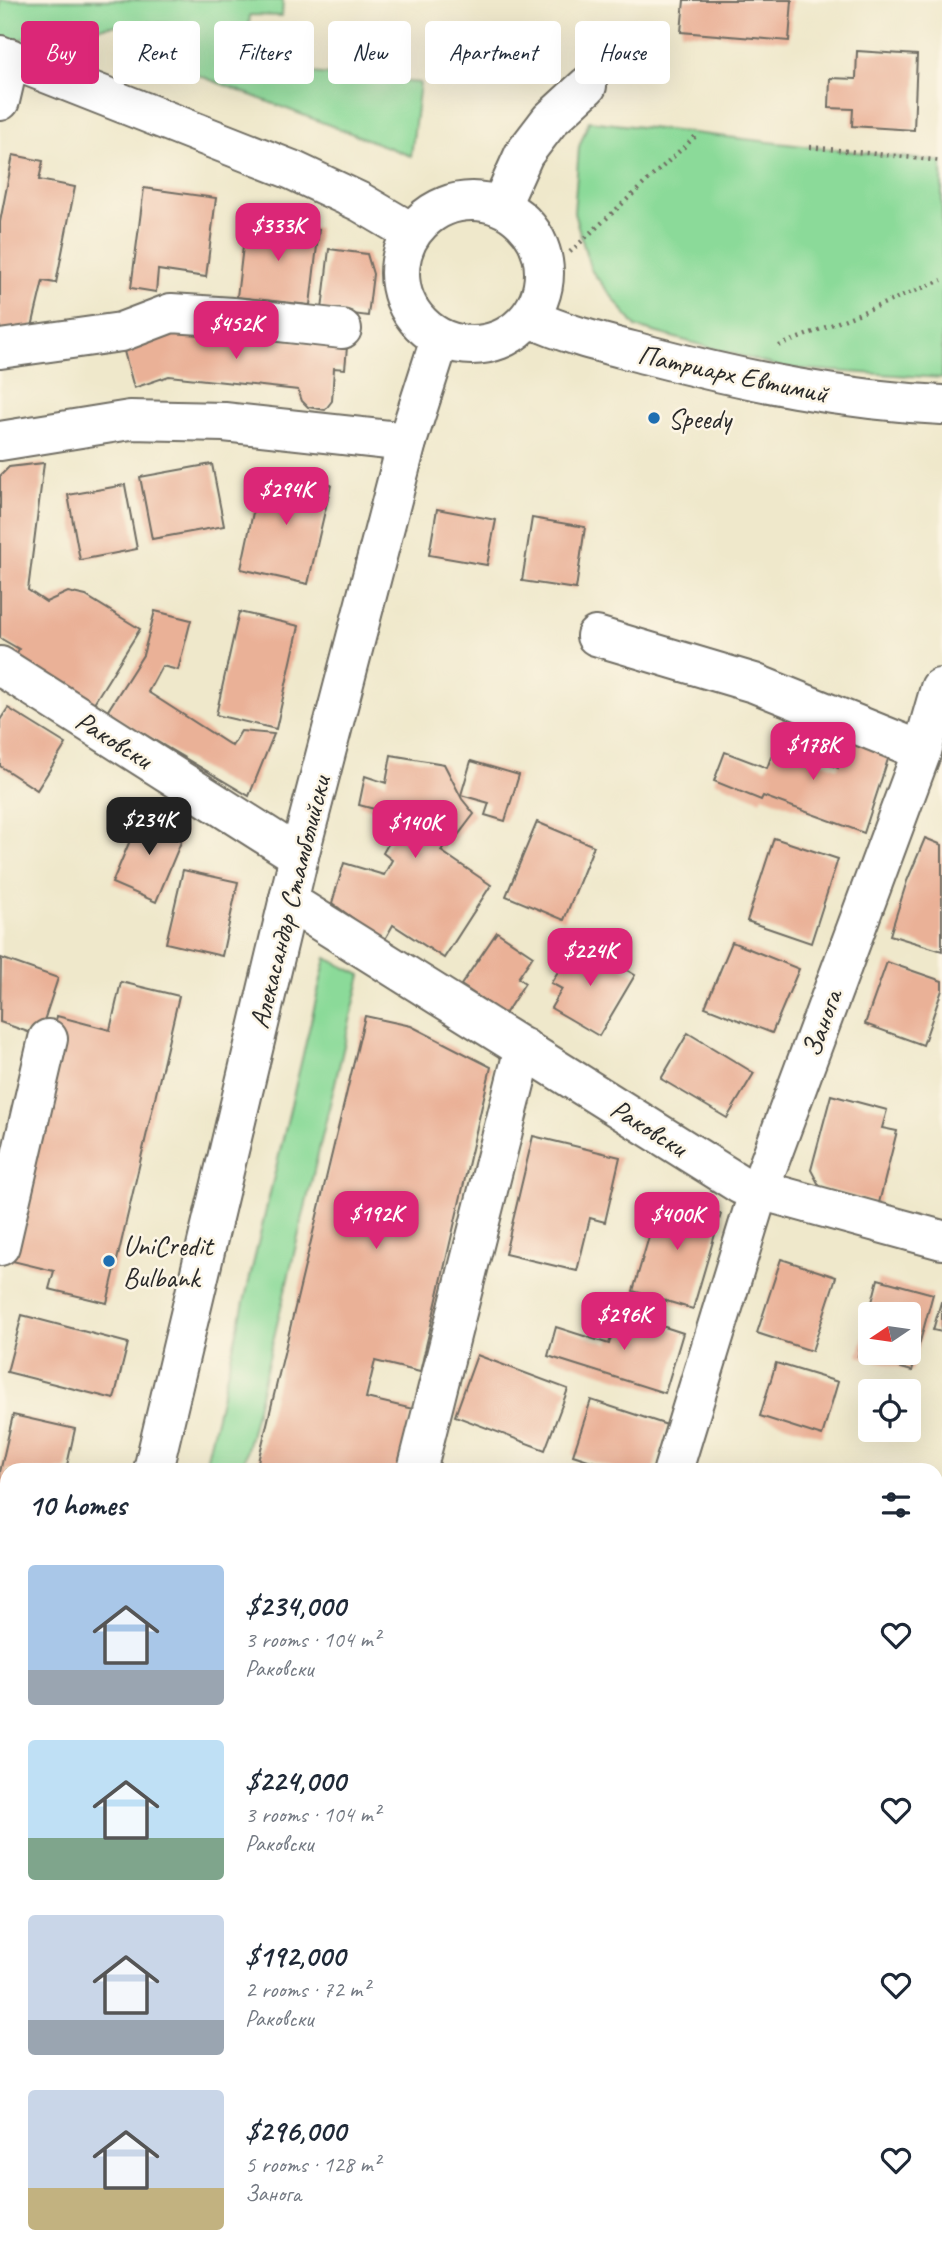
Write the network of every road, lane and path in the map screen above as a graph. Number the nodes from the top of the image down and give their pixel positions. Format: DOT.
graph roads {
  1 [pos="5,57"];
  2 [pos="587,86"];
  3 [pos="0,102"];
  4 [pos="698,134"];
  5 [pos="810,147"];
  6 [pos="942,161"];
  7 [pos="500,205"];
  8 [pos="411,232"];
  9 [pos="570,252"];
  10 [pos="942,280"];
  11 [pos="530,318"];
  12 [pos="342,329"];
  13 [pos="440,339"];
  14 [pos="774,347"];
  15 [pos="0,349"];
  16 [pos="942,405"];
  17 [pos="0,441"];
  18 [pos="407,442"];
  19 [pos="596,636"];
  20 [pos="0,666"];
  21 [pos="940,688"];
  22 [pos="922,751"];
  23 [pos="299,856"];
  24 [pos="288,901"];
  25 [pos="48,1039"];
  26 [pos="524,1048"];
  27 [pos="11,1148"];
  28 [pos="759,1190"];
  29 [pos="942,1240"];
  30 [pos="0,1246"];
  31 [pos="155,1463"];
  32 [pos="419,1463"];
  33 [pos="675,1463"];
  1 -- 3 [label="street"];
  1 -- 8 [label="street"];
  2 -- 7 [label="street"];
  4 -- 9 [label="path"];
  5 -- 6 [label="path"];
  7 -- 8 [label="street"];
  7 -- 11 [label="street"];
  8 -- 13 [label="street"];
  10 -- 14 [label="path"];
  11 -- 13 [label="street"];
  11 -- 16 [label="street, Патриарх Евтимий"];
  12 -- 15 [label="street"];
  13 -- 18 [label="street, Алекасандър Стамболийски"];
  17 -- 18 [label="street"];
  18 -- 23 [label="street, Алекасандър Стамболийски"];
  19 -- 22 [label="street"];
  20 -- 23 [label="street, Раковски"];
  21 -- 22 [label="street, Занога"];
  22 -- 28 [label="street, Занога"];
  23 -- 24 [label="street, Алекасандър Стамболийски"];
  24 -- 26 [label="street, Раковски"];
  24 -- 31 [label="street, Алекасандър Стамболийски"];
  25 -- 27 [label="street"];
  26 -- 28 [label="street, Раковски"];
  26 -- 32 [label="street"];
  27 -- 30 [label="street"];
  28 -- 29 [label="street, Раковски"];
  28 -- 33 [label="street, Занога"];
}
